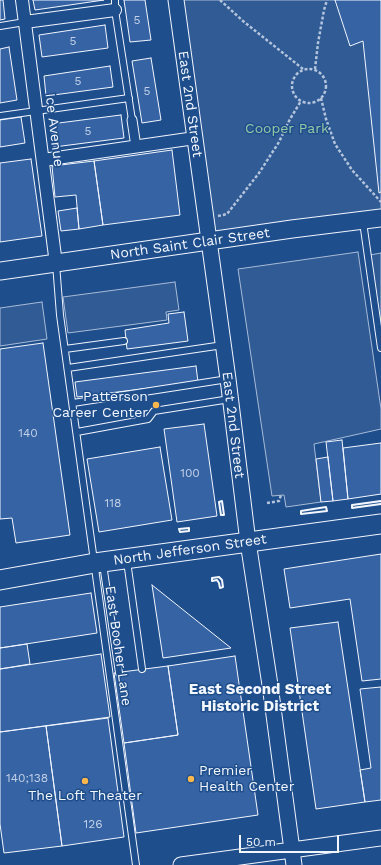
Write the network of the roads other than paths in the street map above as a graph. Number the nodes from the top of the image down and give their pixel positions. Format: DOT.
graph roads {
  1 [pos="22,0"];
  2 [pos="176,0"];
  3 [pos="115,5"];
  4 [pos="25,22"];
  5 [pos="0,26"];
  6 [pos="129,98"];
  7 [pos="37,111"];
  8 [pos="0,116"];
  9 [pos="132,120"];
  10 [pos="195,138"];
  11 [pos="136,147"];
  12 [pos="43,160"];
  13 [pos="381,218"];
  14 [pos="363,221"];
  15 [pos="209,241"];
  16 [pos="56,264"];
  17 [pos="0,271"];
  18 [pos="124,342"];
  19 [pos="223,345"];
  20 [pos="381,346"];
  21 [pos="65,349"];
  22 [pos="68,368"];
  23 [pos="228,379"];
  24 [pos="230,399"];
  25 [pos="73,403"];
  26 [pos="77,432"];
  27 [pos="381,524"];
  28 [pos="248,542"];
  29 [pos="126,559"];
  30 [pos="99,563"];
  31 [pos="0,580"];
  32 [pos="142,669"];
  33 [pos="119,673"];
  34 [pos="381,838"];
  35 [pos="293,858"];
  36 [pos="136,865"];
  37 [pos="181,865"];
  1 -- 4 [label="street, Ice Avenue"];
  2 -- 10 [label="street, East 2nd Street"];
  3 -- 4 [label="street"];
  3 -- 6 [label="lane"];
  4 -- 5 [label="lane"];
  4 -- 7 [label="street, Ice Avenue"];
  6 -- 7 [label="lane"];
  6 -- 9 [label="lane"];
  7 -- 8 [label="lane"];
  7 -- 12 [label="street, Ice Avenue"];
  9 -- 11 [label="street"];
  10 -- 11 [label="street"];
  10 -- 15 [label="street, East 2nd Street"];
  11 -- 12 [label="street"];
  12 -- 16 [label="street, Ice Avenue"];
  13 -- 14 [label="main road, North Saint Clair Street"];
  14 -- 15 [label="main road, North Saint Clair Street"];
  14 -- 20 [label="lane"];
  15 -- 16 [label="main road, North Saint Clair Street"];
  15 -- 19 [label="street, East 2nd Street"];
  16 -- 17 [label="main road, North Saint Clair Street"];
  16 -- 21 [label="lane, East Booher Lane"];
  18 -- 21 [label="lane"];
  19 -- 22 [label="lane"];
  19 -- 23 [label="street, East 2nd Street"];
  21 -- 22 [label="lane, East Booher Lane"];
  22 -- 25 [label="lane, East Booher Lane"];
  23 -- 24 [label="street, East 2nd Street"];
  23 -- 25 [label="lane"];
  24 -- 26 [label="lane"];
  24 -- 28 [label="street, East 2nd Street"];
  25 -- 26 [label="lane, East Booher Lane"];
  26 -- 30 [label="lane, East Booher Lane"];
  27 -- 28 [label="main road, North Jefferson Street"];
  28 -- 29 [label="main road, North Jefferson Street"];
  28 -- 35 [label="street, East 2nd Street"];
  29 -- 30 [label="main road, North Jefferson Street"];
  29 -- 32 [label="lane"];
  30 -- 31 [label="main road, North Jefferson Street"];
  30 -- 33 [label="lane"];
  30 -- 36 [label="lane, East Booher Lane"];
  34 -- 35 [label="street"];
  35 -- 37 [label="street"];
}
